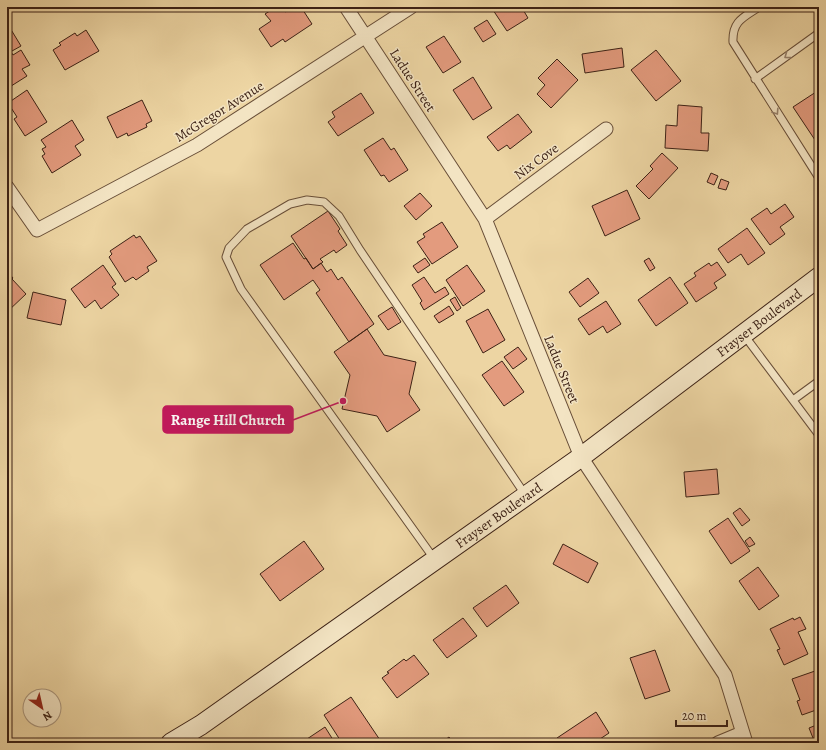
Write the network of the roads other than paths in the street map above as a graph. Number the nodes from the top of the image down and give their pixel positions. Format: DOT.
graph roads {
  1 [pos="346,7"];
  2 [pos="411,7"];
  3 [pos="759,7"];
  4 [pos="819,33"];
  5 [pos="365,37"];
  6 [pos="755,79"];
  7 [pos="606,129"];
  8 [pos="819,178"];
  9 [pos="7,187"];
  10 [pos="485,219"];
  11 [pos="819,277"];
  12 [pos="743,334"];
  13 [pos="819,380"];
  14 [pos="792,400"];
  15 [pos="819,435"];
  16 [pos="581,458"];
  17 [pos="526,496"];
  18 [pos="435,560"];
  19 [pos="744,738"];
  20 [pos="171,743"];
  21 [pos="718,743"];
  1 -- 5 [label="street, Ladue Street"];
  2 -- 5 [label="street, McGregor Avenue"];
  3 -- 6 [label="lane"];
  4 -- 6 [label="lane, one-way"];
  5 -- 9 [label="street, McGregor Avenue"];
  5 -- 10 [label="street, Ladue Street"];
  6 -- 8 [label="lane, one-way"];
  7 -- 10 [label="street, Nix Cove"];
  10 -- 16 [label="street, Ladue Street"];
  11 -- 12 [label="main road, Frayser Boulevard"];
  12 -- 14 [label="lane"];
  12 -- 16 [label="main road, Frayser Boulevard"];
  13 -- 14 [label="lane"];
  14 -- 15 [label="lane"];
  16 -- 17 [label="main road, Frayser Boulevard"];
  16 -- 19 [label="street, Ladue Street"];
  17 -- 18 [label="main road, Frayser Boulevard"];
  17 -- 18 [label="lane"];
  18 -- 20 [label="main road, Frayser Boulevard"];
  19 -- 21 [label="street"];
}
